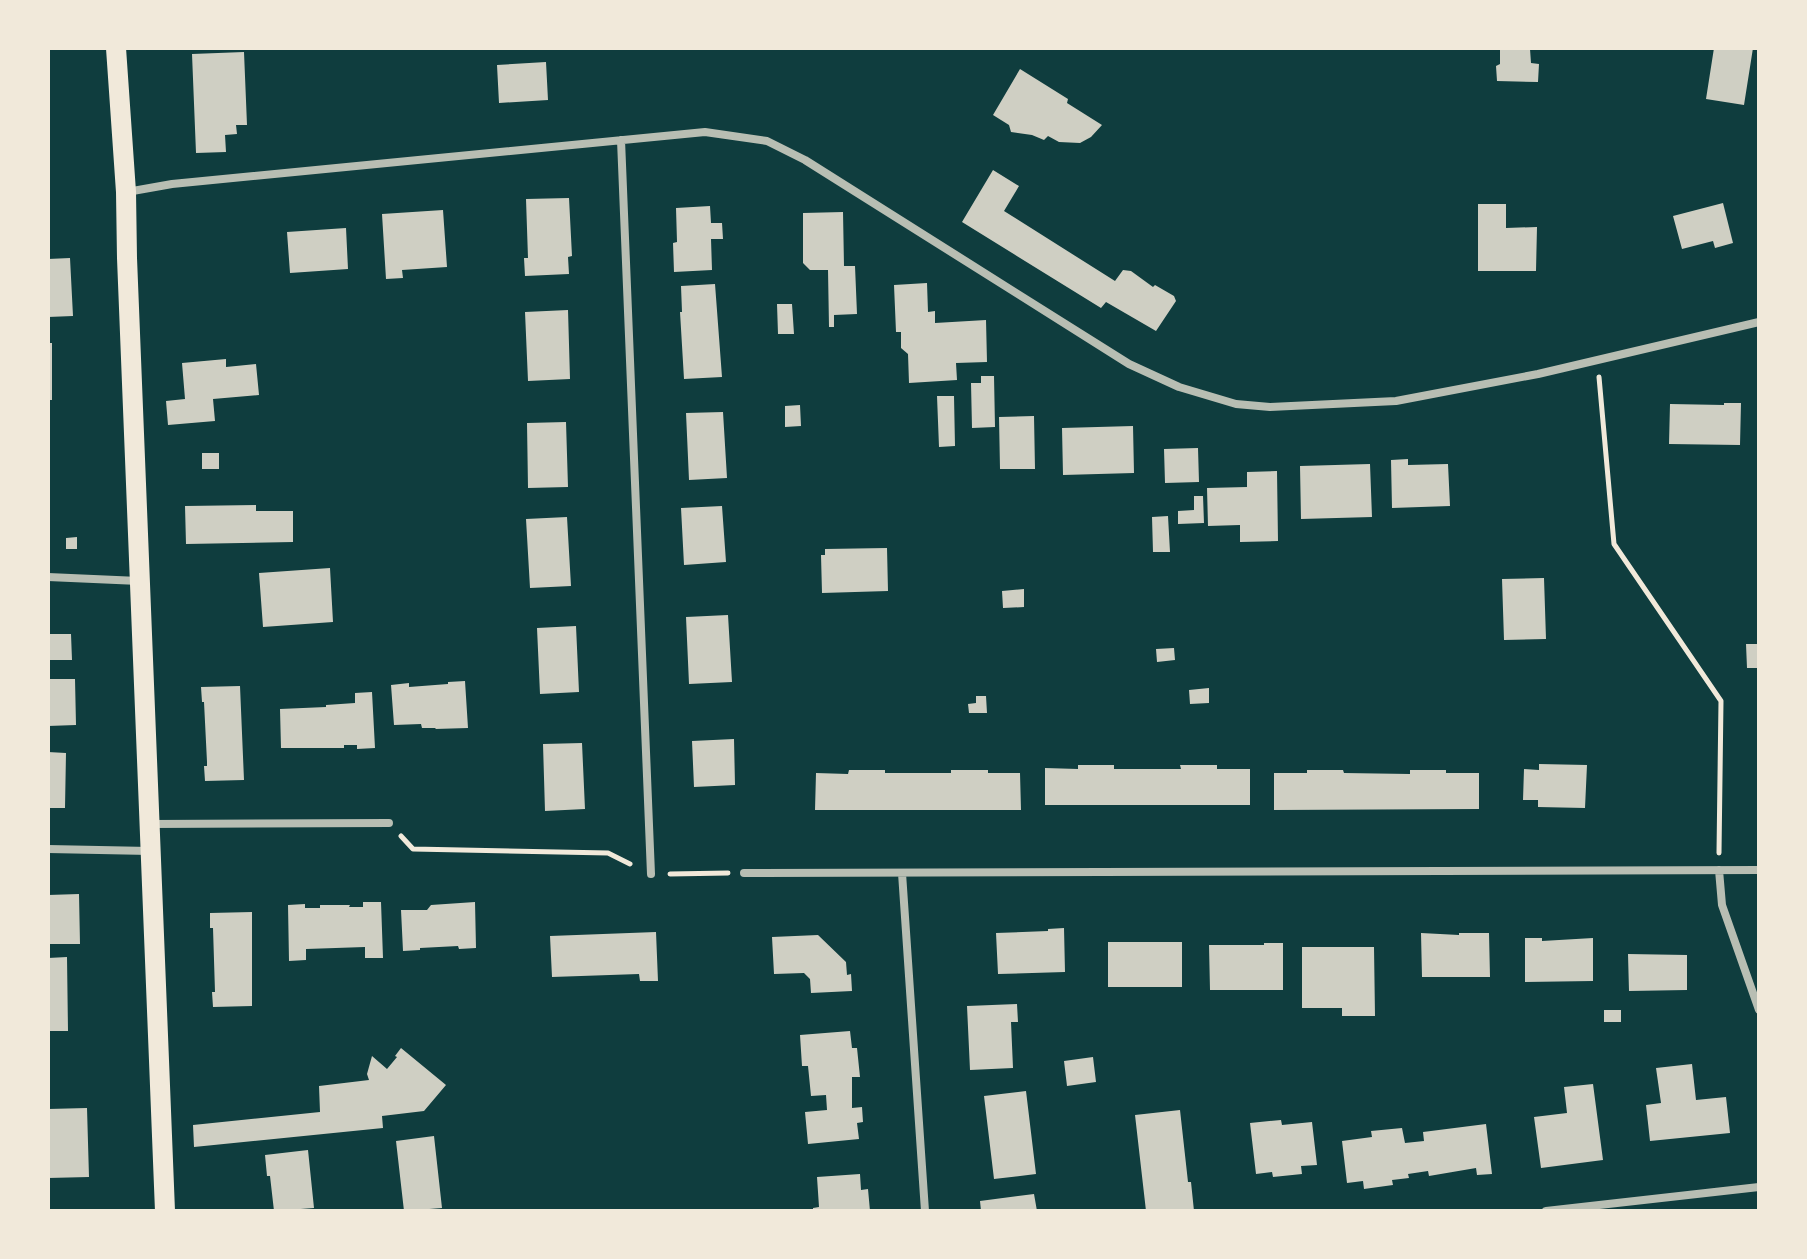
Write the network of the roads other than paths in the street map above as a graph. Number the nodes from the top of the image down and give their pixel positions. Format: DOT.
graph roads {
  1 [pos="116,48"];
  2 [pos="621,140"];
  3 [pos="126,192"];
  4 [pos="1759,322"];
  5 [pos="48,577"];
  6 [pos="139,581"];
  7 [pos="389,823"];
  8 [pos="149,824"];
  9 [pos="48,849"];
  10 [pos="151,851"];
  11 [pos="1719,870"];
  12 [pos="1759,870"];
  13 [pos="744,873"];
  14 [pos="902,873"];
  15 [pos="651,874"];
  16 [pos="1759,1010"];
  17 [pos="1759,1187"];
  18 [pos="165,1211"];
  19 [pos="925,1211"];
  20 [pos="1546,1211"];
  1 -- 3 [label="main road"];
  2 -- 3 [label="street"];
  2 -- 4 [label="street"];
  2 -- 15 [label="street"];
  3 -- 6 [label="main road"];
  5 -- 6 [label="street"];
  6 -- 8 [label="main road"];
  7 -- 8 [label="street"];
  8 -- 10 [label="main road"];
  9 -- 10 [label="street"];
  10 -- 18 [label="main road"];
  11 -- 12 [label="street"];
  11 -- 14 [label="street"];
  11 -- 16 [label="street"];
  13 -- 14 [label="street"];
  14 -- 19 [label="street"];
  17 -- 20 [label="street"];
}
